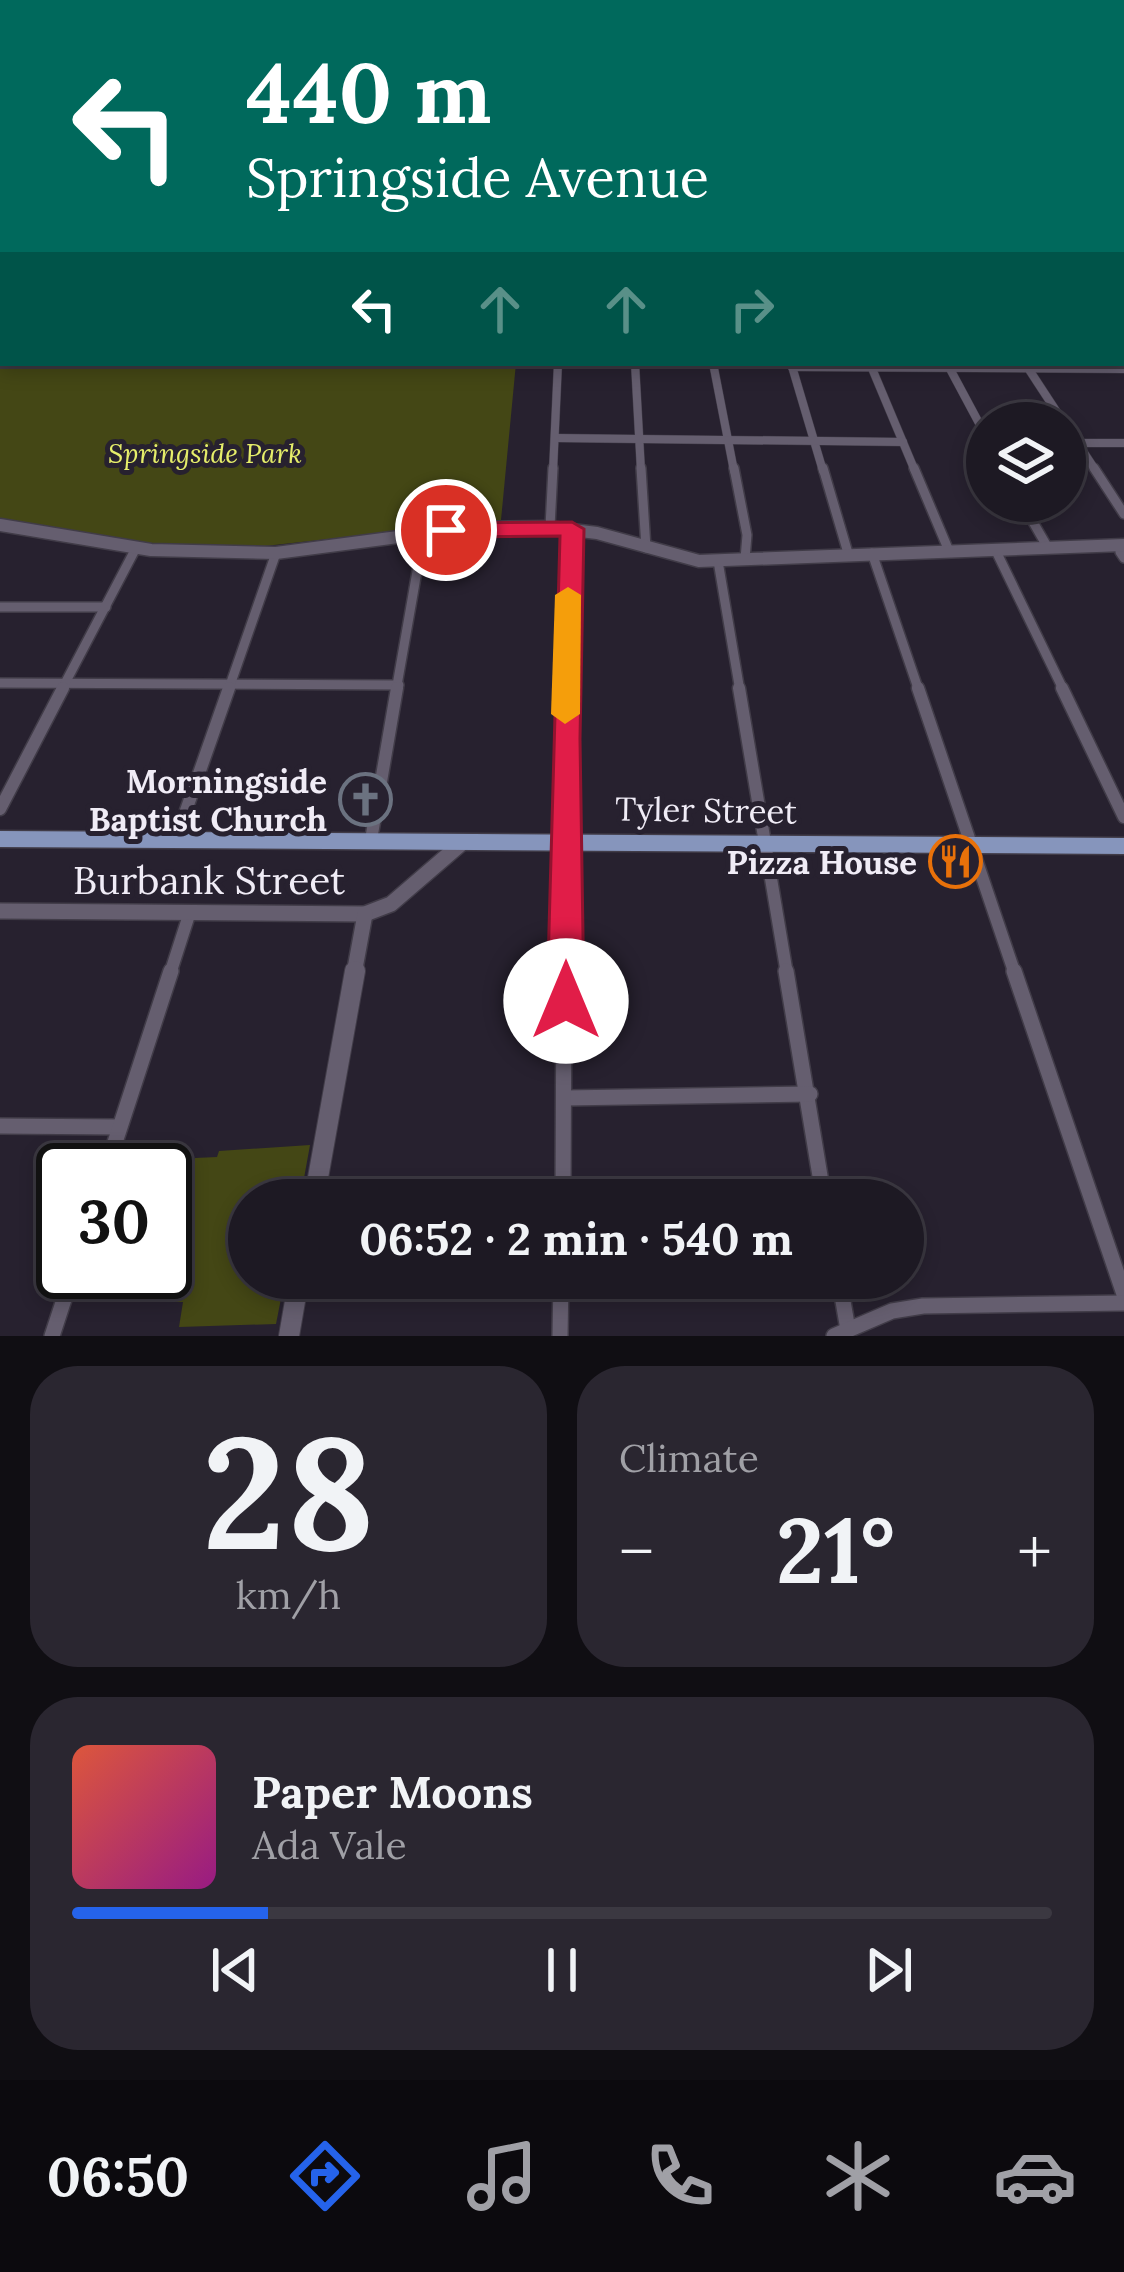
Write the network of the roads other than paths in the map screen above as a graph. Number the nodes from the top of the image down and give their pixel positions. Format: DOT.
graph roads {
  1 [pos="558,366"];
  2 [pos="635,366"];
  3 [pos="714,366"];
  4 [pos="791,366"];
  5 [pos="871,366"];
  6 [pos="910,366"];
  7 [pos="949,367"];
  8 [pos="1028,368"];
  9 [pos="1123,370"];
  10 [pos="968,402"];
  11 [pos="1051,402"];
  12 [pos="556,438"];
  13 [pos="728,439"];
  14 [pos="641,440"];
  15 [pos="814,440"];
  16 [pos="903,442"];
  17 [pos="1086,442"];
  18 [pos="1124,443"];
  19 [pos="1086,456"];
  20 [pos="1124,514"];
  21 [pos="1034,522"];
  22 [pos="0,525"];
  23 [pos="550,527"];
  24 [pos="572,529"];
  25 [pos="416,535"];
  26 [pos="136,548"];
  27 [pos="646,548"];
  28 [pos="1048,548"];
  29 [pos="994,550"];
  30 [pos="949,551"];
  31 [pos="1123,552"];
  32 [pos="277,553"];
  33 [pos="848,553"];
  34 [pos="872,553"];
  35 [pos="745,560"];
  36 [pos="718,561"];
  37 [pos="0,607"];
  38 [pos="106,608"];
  39 [pos="0,683"];
  40 [pos="64,683"];
  41 [pos="230,684"];
  42 [pos="399,685"];
  43 [pos="0,809"];
  44 [pos="1124,817"];
  45 [pos="176,838"];
  46 [pos="0,839"];
  47 [pos="371,841"];
  48 [pos="463,842"];
  49 [pos="566,842"];
  50 [pos="769,844"];
  51 [pos="974,846"];
  52 [pos="1124,846"];
  53 [pos="0,911"];
  54 [pos="365,914"];
  55 [pos="189,915"];
  56 [pos="810,1094"];
  57 [pos="565,1098"];
  58 [pos="0,1126"];
  59 [pos="119,1127"];
  60 [pos="114,1143"];
  61 [pos="318,1179"];
  62 [pos="563,1179"];
  63 [pos="821,1179"];
  64 [pos="64,1299"];
  65 [pos="295,1299"];
  66 [pos="561,1299"];
  67 [pos="840,1299"];
  68 [pos="1124,1299"];
  69 [pos="841,1333"];
  70 [pos="52,1336"];
  71 [pos="289,1336"];
  72 [pos="560,1336"];
  1 -- 12 [label="street"];
  2 -- 14 [label="street"];
  3 -- 13 [label="street"];
  4 -- 15 [label="street"];
  5 -- 16 [label="street"];
  6 -- 7 [label="street"];
  7 -- 8 [label="street"];
  7 -- 10 [label="street"];
  8 -- 9 [label="street"];
  8 -- 11 [label="street"];
  12 -- 14 [label="street"];
  12 -- 23 [label="street"];
  13 -- 14 [label="street"];
  13 -- 15 [label="street"];
  13 -- 35 [label="street"];
  14 -- 27 [label="street"];
  15 -- 16 [label="street"];
  15 -- 33 [label="street"];
  16 -- 30 [label="street"];
  17 -- 18 [label="street"];
  19 -- 20 [label="street"];
  21 -- 28 [label="street"];
  22 -- 26 [label="street"];
  23 -- 24 [label="street"];
  23 -- 25 [label="street"];
  24 -- 27 [label="street"];
  24 -- 49 [label="street"];
  25 -- 32 [label="street"];
  25 -- 42 [label="street"];
  26 -- 32 [label="street"];
  26 -- 38 [label="street"];
  27 -- 36 [label="street"];
  28 -- 29 [label="street"];
  28 -- 31 [label="street"];
  29 -- 30 [label="street"];
  29 -- 44 [label="street"];
  30 -- 34 [label="street"];
  32 -- 41 [label="street"];
  33 -- 34 [label="street"];
  33 -- 35 [label="street"];
  34 -- 51 [label="street"];
  35 -- 36 [label="street"];
  36 -- 50 [label="street"];
  37 -- 38 [label="street"];
  38 -- 40 [label="street"];
  39 -- 40 [label="street"];
  40 -- 41 [label="street"];
  40 -- 43 [label="street"];
  41 -- 42 [label="street"];
  41 -- 45 [label="street"];
  42 -- 47 [label="street"];
  45 -- 46 [label="main road, Tyler Street"];
  45 -- 47 [label="main road, Tyler Street"];
  47 -- 48 [label="main road, Tyler Street"];
  48 -- 49 [label="main road, Tyler Street"];
  48 -- 54 [label="street, Burbank Street"];
  49 -- 50 [label="main road, Tyler Street"];
  49 -- 57 [label="street"];
  50 -- 51 [label="main road, Tyler Street"];
  50 -- 56 [label="street"];
  51 -- 52 [label="main road, Tyler Street"];
  51 -- 68 [label="street"];
  53 -- 55 [label="street, Burbank Street"];
  54 -- 55 [label="street, Burbank Street"];
  54 -- 61 [label="street"];
  55 -- 59 [label="street"];
  56 -- 57 [label="street"];
  56 -- 63 [label="street"];
  57 -- 62 [label="street"];
  58 -- 59 [label="street"];
  59 -- 60 [label="street"];
  64 -- 70 [label="street"];
  65 -- 71 [label="street"];
  66 -- 72 [label="street"];
  67 -- 69 [label="street"];
  68 -- 69 [label="street"];
}
